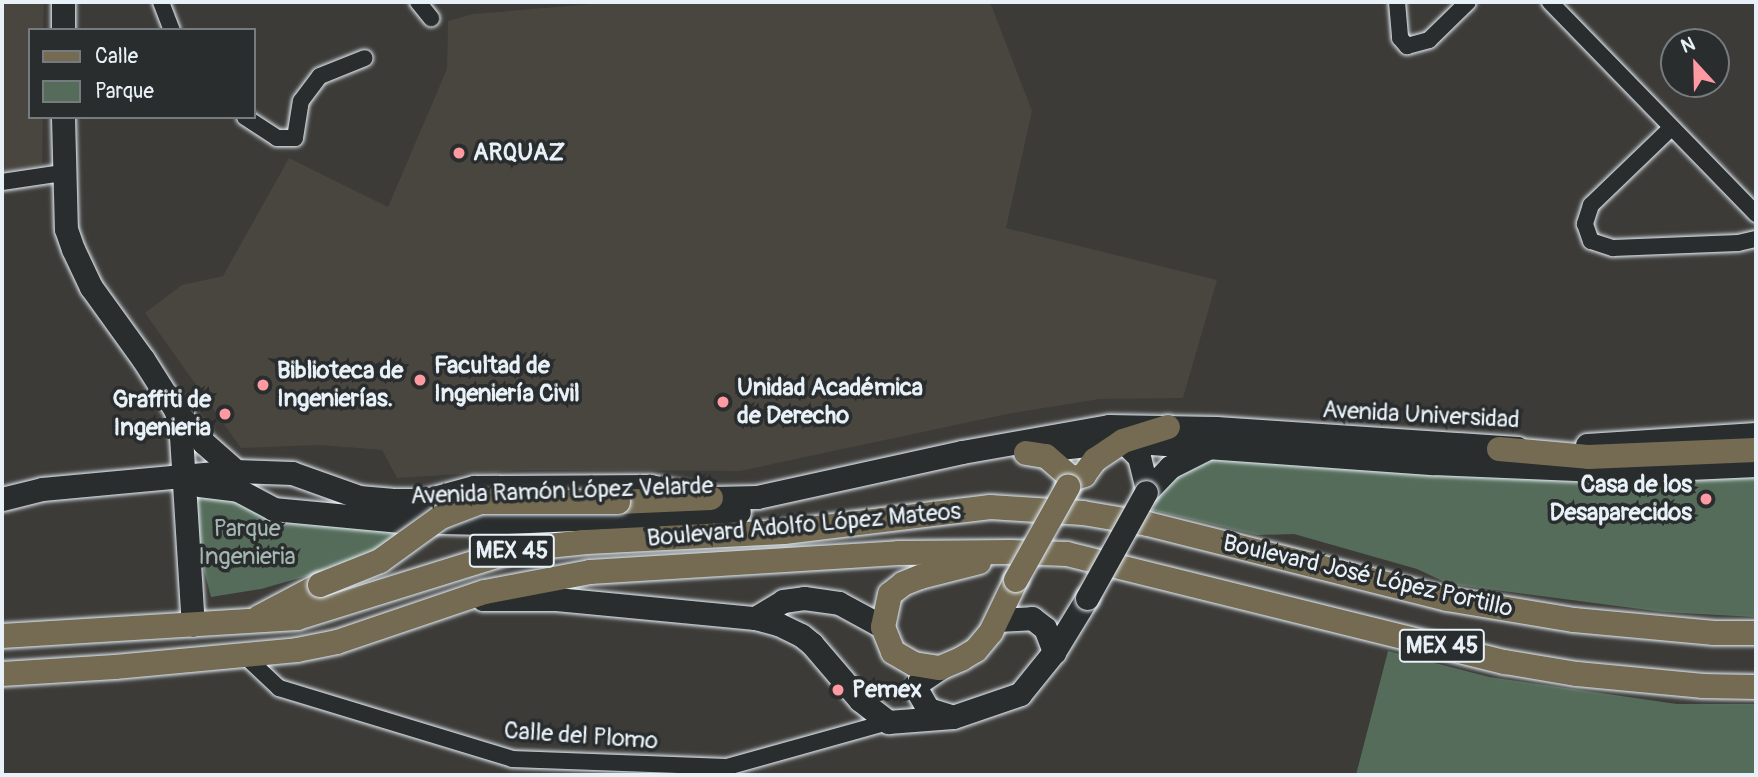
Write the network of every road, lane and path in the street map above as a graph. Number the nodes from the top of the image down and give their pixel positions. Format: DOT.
graph roads {
  1 [pos="64,2"];
  2 [pos="161,2"];
  3 [pos="418,2"];
  4 [pos="1397,2"];
  5 [pos="1468,2"];
  6 [pos="1550,2"];
  7 [pos="431,18"];
  8 [pos="63,28"];
  9 [pos="171,28"];
  10 [pos="365,58"];
  11 [pos="63,119"];
  12 [pos="247,119"];
  13 [pos="1670,129"];
  14 [pos="62,173"];
  15 [pos="2,183"];
  16 [pos="1756,214"];
  17 [pos="1756,239"];
  18 [pos="176,411"];
  19 [pos="1168,426"];
  20 [pos="1116,433"];
  21 [pos="1756,434"];
  22 [pos="1083,436"];
  23 [pos="1216,445"];
  24 [pos="1499,449"];
  25 [pos="1756,450"];
  26 [pos="1026,453"];
  27 [pos="1756,465"];
  28 [pos="236,471"];
  29 [pos="182,480"];
  30 [pos="1070,483"];
  31 [pos="1147,491"];
  32 [pos="359,497"];
  33 [pos="710,498"];
  34 [pos="2,499"];
  35 [pos="2,507"];
  36 [pos="1030,508"];
  37 [pos="343,517"];
  38 [pos="1010,552"];
  39 [pos="466,599"];
  40 [pos="755,618"];
  41 [pos="997,620"];
  42 [pos="249,622"];
  43 [pos="194,625"];
  44 [pos="883,627"];
  45 [pos="1756,633"];
  46 [pos="2,636"];
  47 [pos="1054,652"];
  48 [pos="245,656"];
  49 [pos="940,668"];
  50 [pos="2,674"];
  51 [pos="1756,687"];
  52 [pos="953,717"];
  53 [pos="888,722"];
  1 -- 8 [label="street"];
  2 -- 9 [label="street"];
  3 -- 7 [label="street"];
  4 -- 5 [label="street"];
  6 -- 13 [label="street"];
  10 -- 12 [label="street"];
  11 -- 14 [label="street"];
  13 -- 16 [label="street"];
  13 -- 17 [label="street"];
  14 -- 15 [label="street"];
  14 -- 18 [label="street"];
  18 -- 28 [label="street"];
  18 -- 29 [label="street"];
  19 -- 20 [label="main road"];
  19 -- 24 [label="street, Avenida Universidad"];
  20 -- 22 [label="street, Avenida Universidad"];
  20 -- 23 [label="street, Avenida Universidad"];
  20 -- 30 [label="main road"];
  20 -- 31 [label="street"];
  21 -- 24 [label="street, Avenida Universidad"];
  22 -- 26 [label="street, Avenida Ramón López Velarde"];
  22 -- 33 [label="street, Avenida Ramón López Velarde"];
  23 -- 27 [label="street, Avenida Universidad"];
  23 -- 31 [label="street"];
  24 -- 25 [label="main road"];
  26 -- 30 [label="main road"];
  26 -- 37 [label="street, Avenida Ramón López Velarde"];
  28 -- 29 [label="street, Avenida Ramón López Velarde"];
  28 -- 32 [label="street, Avenida Ramón López Velarde"];
  29 -- 34 [label="street, Avenida Ramón López Velarde"];
  29 -- 35 [label="street, Avenida Ramón López Velarde"];
  29 -- 37 [label="street, Avenida Ramón López Velarde"];
  29 -- 43 [label="street"];
  30 -- 41 [label="main road, bridge"];
  31 -- 47 [label="street, bridge"];
  32 -- 33 [label="street, Avenida Ramón López Velarde"];
  32 -- 37 [label="street"];
  33 -- 42 [label="main road, bridge"];
  36 -- 42 [label="main road, Boulevard Adolfo López Mateos / MEX 45"];
  36 -- 45 [label="main road, Boulevard José López Portillo / MEX 45"];
  38 -- 39 [label="main road, Boulevard Adolfo López Mateos / MEX 45"];
  38 -- 44 [label="main road"];
  38 -- 51 [label="main road, Boulevard José López Portillo / MEX 45"];
  39 -- 40 [label="street, Boulevard Adolfo López Mateos"];
  39 -- 48 [label="main road, Boulevard Adolfo López Mateos / MEX 45"];
  40 -- 44 [label="street"];
  40 -- 53 [label="street, Boulevard Adolfo López Mateos"];
  41 -- 47 [label="street"];
  41 -- 49 [label="main road"];
  42 -- 43 [label="main road, Boulevard Adolfo López Mateos / MEX 45"];
  43 -- 46 [label="main road, Boulevard Adolfo López Mateos / MEX 45"];
  44 -- 49 [label="main road"];
  47 -- 52 [label="street"];
  48 -- 50 [label="main road, Boulevard Adolfo López Mateos / MEX 45"];
  48 -- 53 [label="street, Calle del Plomo"];
  49 -- 52 [label="street"];
  52 -- 53 [label="street"];
}
